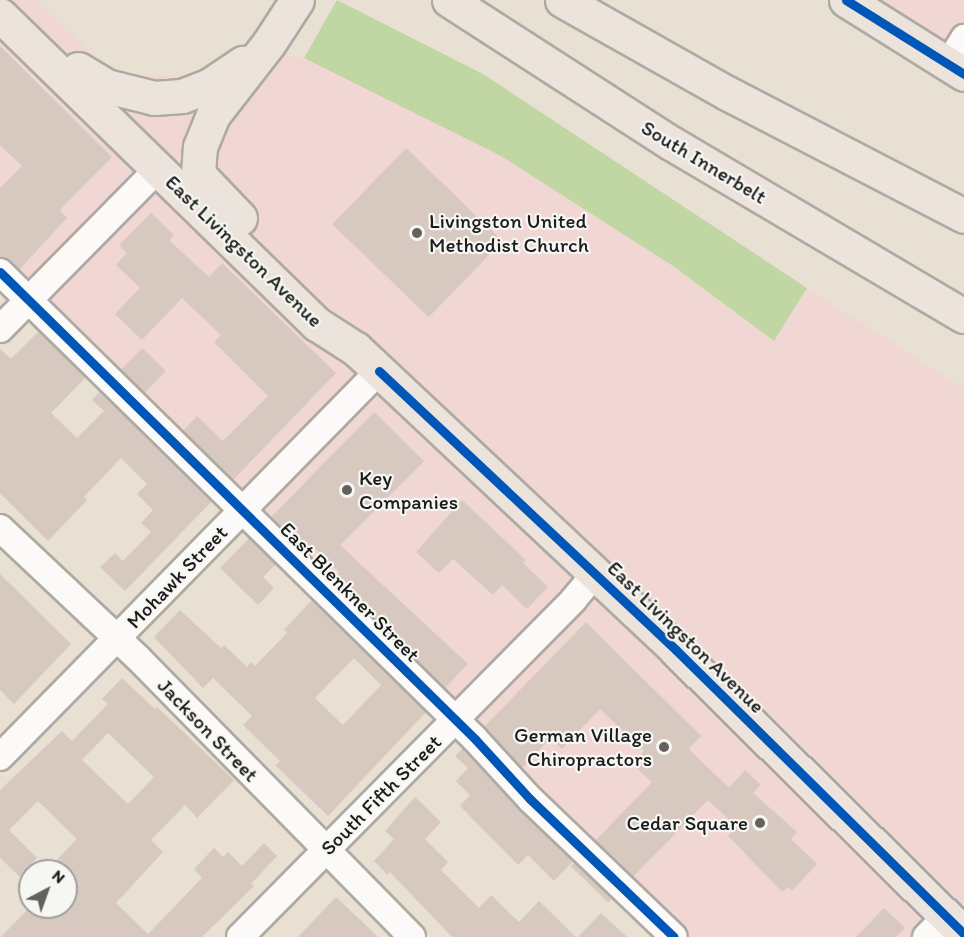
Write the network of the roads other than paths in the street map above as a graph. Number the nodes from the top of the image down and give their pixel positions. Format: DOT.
graph roads {
  1 [pos="8,0"];
  2 [pos="297,0"];
  3 [pos="448,0"];
  4 [pos="562,0"];
  5 [pos="846,0"];
  6 [pos="0,15"];
  7 [pos="269,43"];
  8 [pos="959,58"];
  9 [pos="78,69"];
  10 [pos="154,165"];
  11 [pos="964,216"];
  12 [pos="0,272"];
  13 [pos="28,300"];
  14 [pos="964,316"];
  15 [pos="0,329"];
  16 [pos="356,349"];
  17 [pos="380,371"];
  18 [pos="243,510"];
  19 [pos="0,528"];
  20 [pos="595,574"];
  21 [pos="117,638"];
  22 [pos="455,720"];
  23 [pos="0,757"];
  24 [pos="326,850"];
  25 [pos="945,929"];
  26 [pos="240,937"];
  27 [pos="412,937"];
  28 [pos="674,937"];
  1 -- 9 [label="main road, East Livingston Avenue"];
  2 -- 7 [label="main road"];
  3 -- 14 [label="main road, South Innerbelt"];
  4 -- 11 [label="main road"];
  5 -- 8 [label="main road"];
  6 -- 10 [label="main road, East Livingston Avenue"];
  7 -- 9 [label="main road"];
  7 -- 16 [label="main road"];
  9 -- 10 [label="main road, East Livingston Avenue"];
  10 -- 13 [label="street"];
  10 -- 16 [label="main road, East Livingston Avenue"];
  12 -- 13 [label="street, East Blenkner Street"];
  13 -- 15 [label="street"];
  13 -- 18 [label="street, East Blenkner Street"];
  16 -- 17 [label="main road, East Livingston Avenue"];
  17 -- 18 [label="street, Mohawk Street"];
  17 -- 20 [label="main road, East Livingston Avenue"];
  18 -- 21 [label="street, Mohawk Street"];
  18 -- 22 [label="street, East Blenkner Street"];
  19 -- 21 [label="street, Jackson Street"];
  20 -- 22 [label="street, South Fifth Street"];
  20 -- 25 [label="main road, East Livingston Avenue"];
  21 -- 23 [label="street, Mohawk Street"];
  21 -- 24 [label="street, Jackson Street"];
  22 -- 24 [label="street, South Fifth Street"];
  22 -- 28 [label="street, East Blenkner Street"];
  24 -- 26 [label="street, South Fifth Street"];
  24 -- 27 [label="street, Jackson Street"];
}
